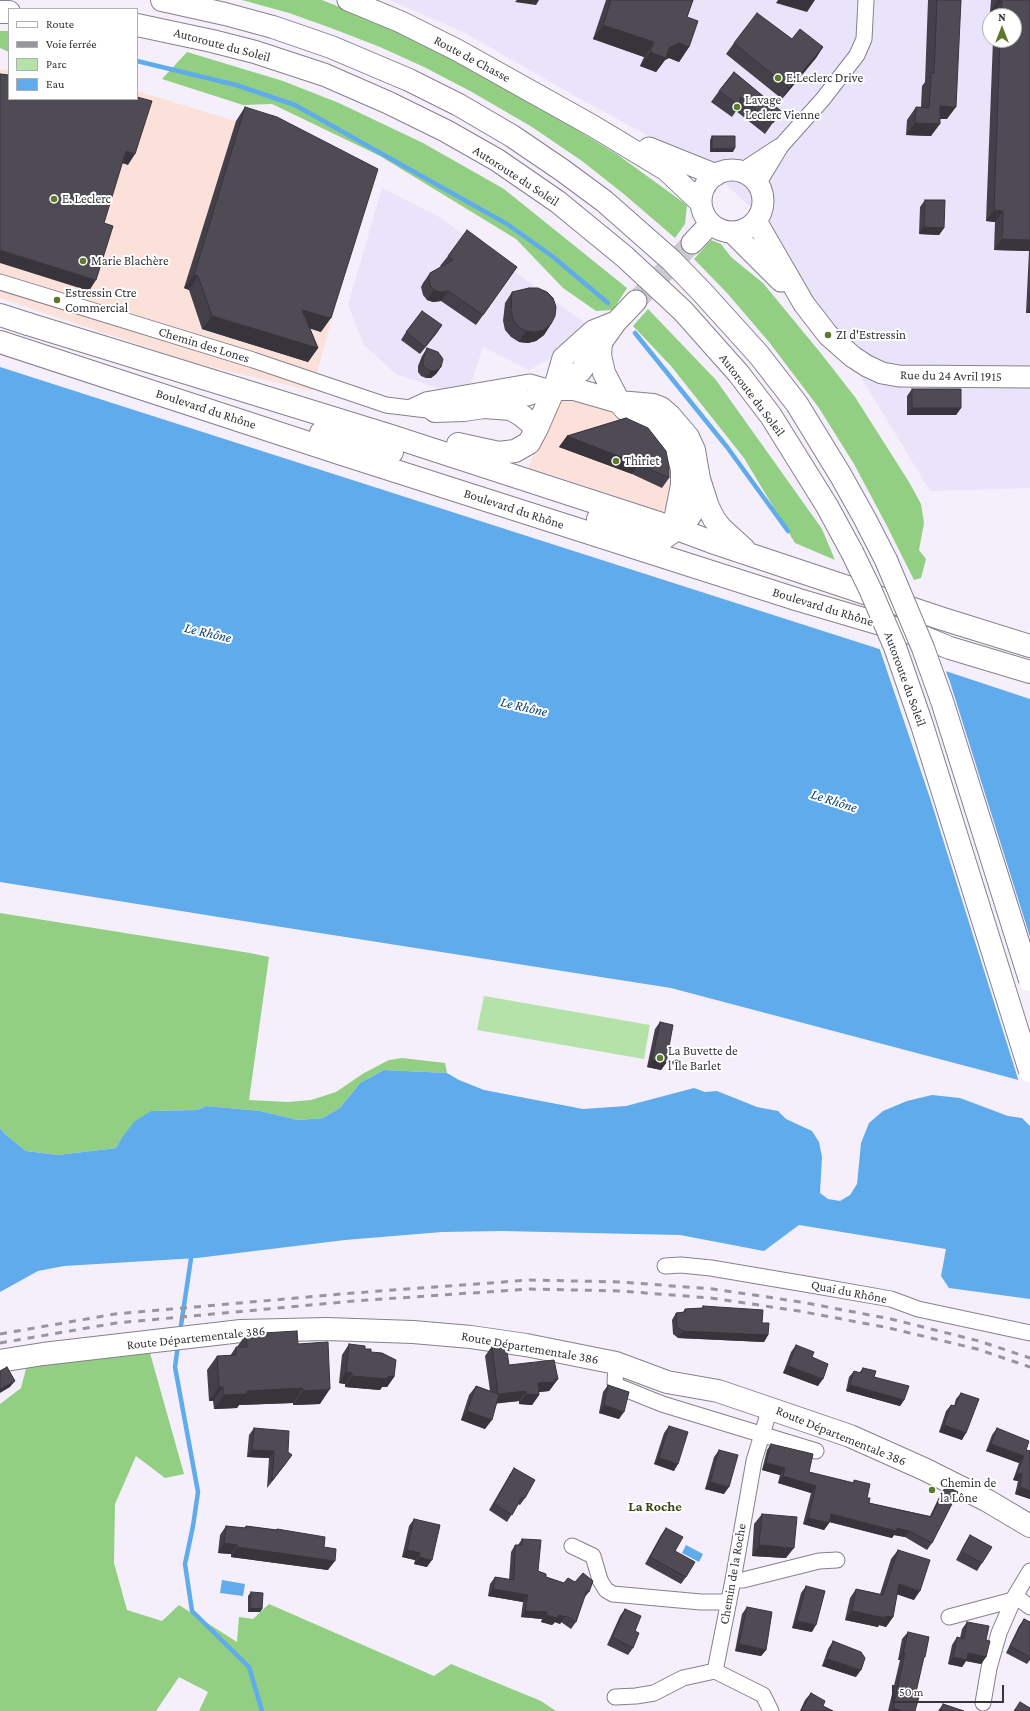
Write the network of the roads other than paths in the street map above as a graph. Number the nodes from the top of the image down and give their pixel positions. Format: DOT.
graph roads {
  1 [pos="162,0"];
  2 [pos="348,0"];
  3 [pos="866,0"];
  4 [pos="138,25"];
  5 [pos="593,126"];
  6 [pos="781,146"];
  7 [pos="740,172"];
  8 [pos="716,175"];
  9 [pos="758,184"];
  10 [pos="700,202"];
  11 [pos="756,221"];
  12 [pos="710,224"];
  13 [pos="732,232"];
  14 [pos="692,243"];
  15 [pos="0,282"];
  16 [pos="636,301"];
  17 [pos="804,304"];
  18 [pos="0,315"];
  19 [pos="616,322"];
  20 [pos="0,342"];
  21 [pos="601,343"];
  22 [pos="1030,377"];
  23 [pos="554,389"];
  24 [pos="619,402"];
  25 [pos="408,408"];
  26 [pos="208,410"];
  27 [pos="435,411"];
  28 [pos="537,428"];
  29 [pos="388,435"];
  30 [pos="699,479"];
  31 [pos="678,529"];
  32 [pos="749,554"];
  33 [pos="918,635"];
  34 [pos="1030,646"];
  35 [pos="1030,672"];
  36 [pos="1030,980"];
  37 [pos="1030,1070"];
  38 [pos="665,1266"];
  39 [pos="1030,1333"];
  40 [pos="0,1361"];
  41 [pos="616,1364"];
  42 [pos="770,1408"];
  43 [pos="761,1435"];
  44 [pos="816,1451"];
  45 [pos="1030,1526"];
  46 [pos="572,1546"];
  47 [pos="837,1560"];
  48 [pos="1030,1572"];
  49 [pos="734,1580"];
  50 [pos="1014,1598"];
  51 [pos="729,1602"];
  52 [pos="1030,1607"];
  53 [pos="949,1617"];
  54 [pos="715,1671"];
  55 [pos="615,1696"];
  56 [pos="983,1703"];
  57 [pos="771,1711"];
  1 -- 36 [label="main road, Autoroute du Soleil, bridge"];
  2 -- 5 [label="main road, Route de Chasse"];
  3 -- 6 [label="street"];
  4 -- 37 [label="main road, Autoroute du Soleil, bridge"];
  5 -- 8 [label="main road, Route de Chasse"];
  5 -- 10 [label="main road, Route de Chasse"];
  6 -- 7 [label="street"];
  6 -- 9 [label="street"];
  7 -- 8 [label="main road"];
  7 -- 9 [label="main road"];
  8 -- 10 [label="main road"];
  9 -- 11 [label="main road"];
  10 -- 12 [label="main road"];
  11 -- 13 [label="main road"];
  11 -- 17 [label="main road, Rue du 24 Avril 1915"];
  12 -- 13 [label="main road"];
  12 -- 14 [label="main road"];
  13 -- 17 [label="main road, Rue du 24 Avril 1915"];
  15 -- 25 [label="street, Chemin des Lones"];
  16 -- 19 [label="main road, Chemin des Lones"];
  17 -- 22 [label="main road, Rue du 24 Avril 1915"];
  18 -- 29 [label="main road, Boulevard du Rhône"];
  19 -- 21 [label="main road, Chemin des Lones"];
  19 -- 23 [label="main road, Chemin des Lones"];
  20 -- 26 [label="main road, Boulevard du Rhône"];
  21 -- 23 [label="main road, Chemin des Lones"];
  21 -- 24 [label="main road"];
  23 -- 24 [label="main road"];
  23 -- 25 [label="street"];
  23 -- 27 [label="street, Chemin des Lones"];
  23 -- 28 [label="main road"];
  24 -- 30 [label="main road"];
  24 -- 31 [label="main road"];
  25 -- 27 [label="street, Chemin des Lones"];
  26 -- 31 [label="main road"];
  26 -- 33 [label="main road, Boulevard du Rhône"];
  27 -- 28 [label="main road"];
  28 -- 29 [label="main road"];
  29 -- 31 [label="main road, Boulevard du Rhône"];
  30 -- 31 [label="main road"];
  30 -- 32 [label="main road"];
  31 -- 32 [label="main road, Boulevard du Rhône"];
  31 -- 33 [label="main road"];
  32 -- 34 [label="main road, Boulevard du Rhône"];
  33 -- 35 [label="main road, Boulevard du Rhône"];
  38 -- 39 [label="street, Quai du Rhône"];
  40 -- 41 [label="main road, Route Départementale 386"];
  41 -- 42 [label="main road, Route Départementale 386"];
  41 -- 43 [label="street"];
  42 -- 43 [label="street, Chemin de la Roche"];
  42 -- 45 [label="main road, Route Départementale 386"];
  43 -- 44 [label="street"];
  43 -- 49 [label="street, Chemin de la Roche"];
  46 -- 51 [label="street"];
  47 -- 49 [label="street"];
  48 -- 50 [label="street"];
  49 -- 51 [label="street, Chemin de la Roche"];
  50 -- 52 [label="street"];
  50 -- 53 [label="street"];
  50 -- 56 [label="street"];
  51 -- 54 [label="street, Chemin de la Roche"];
  54 -- 55 [label="street"];
  54 -- 57 [label="street"];
}
